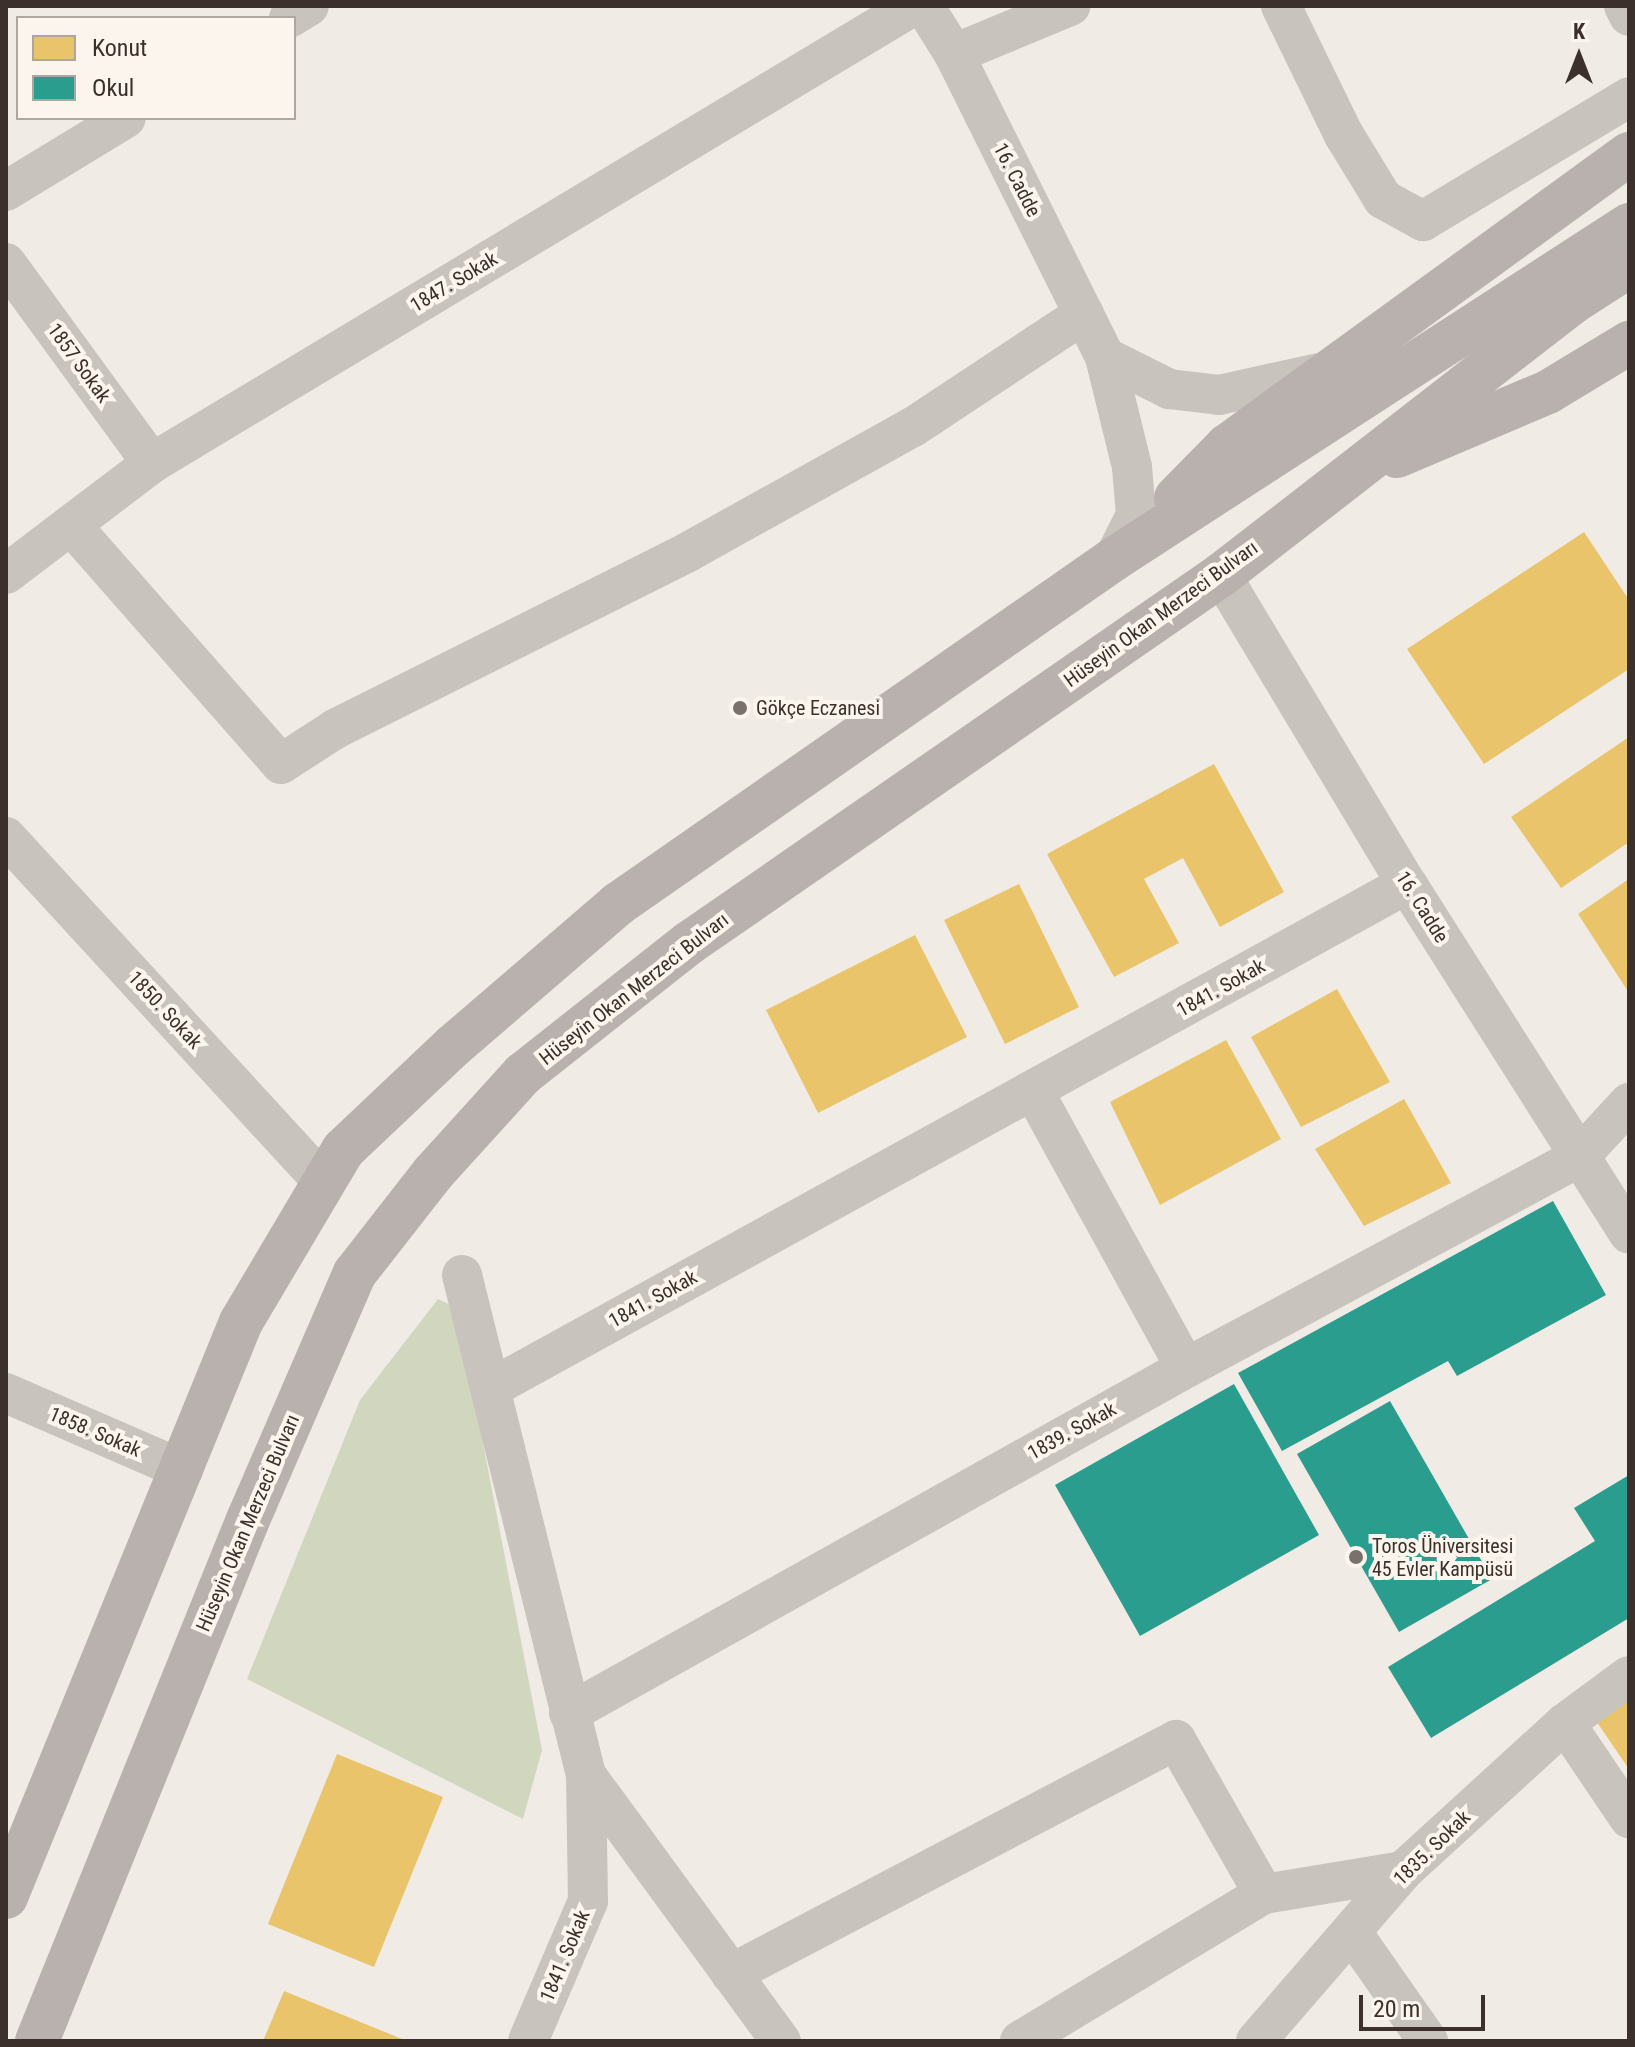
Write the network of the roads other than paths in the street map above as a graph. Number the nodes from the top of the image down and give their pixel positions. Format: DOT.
graph roads {
  1 [pos="913,6"];
  2 [pos="924,6"];
  3 [pos="1070,6"];
  4 [pos="1281,6"];
  5 [pos="1624,6"];
  6 [pos="1629,16"];
  7 [pos="954,54"];
  8 [pos="1629,97"];
  9 [pos="123,120"];
  10 [pos="1629,154"];
  11 [pos="6,191"];
  12 [pos="1629,225"];
  13 [pos="6,263"];
  14 [pos="1629,266"];
  15 [pos="1084,314"];
  16 [pos="1629,343"];
  17 [pos="1105,357"];
  18 [pos="1328,371"];
  19 [pos="152,463"];
  20 [pos="1340,480"];
  21 [pos="71,525"];
  22 [pos="1114,559"];
  23 [pos="6,574"];
  24 [pos="1221,575"];
  25 [pos="6,837"];
  26 [pos="1407,884"];
  27 [pos="1034,1092"];
  28 [pos="1629,1103"];
  29 [pos="1579,1157"];
  30 [pos="324,1183"];
  31 [pos="1629,1234"];
  32 [pos="462,1275"];
  33 [pos="1186,1368"];
  34 [pos="493,1387"];
  35 [pos="6,1393"];
  36 [pos="183,1470"];
  37 [pos="1629,1676"];
  38 [pos="569,1713"];
  39 [pos="1565,1723"];
  40 [pos="586,1775"];
  41 [pos="1629,1818"];
  42 [pos="1403,1871"];
  43 [pos="1264,1894"];
  44 [pos="6,1897"];
  45 [pos="1353,1934"];
  46 [pos="731,1974"];
  47 [pos="37,2041"];
  48 [pos="528,2041"];
  49 [pos="781,2041"];
  50 [pos="1020,2041"];
  51 [pos="1256,2041"];
  52 [pos="1428,2041"];
  1 -- 19 [label="street, 1847. Sokak"];
  2 -- 7 [label="street, 16. Cadde"];
  3 -- 7 [label="street"];
  4 -- 8 [label="street"];
  5 -- 6 [label="street"];
  7 -- 15 [label="street, 16. Cadde"];
  9 -- 11 [label="street"];
  10 -- 18 [label="main road"];
  12 -- 22 [label="main road"];
  13 -- 19 [label="street, 1857 Sokak"];
  14 -- 20 [label="main road, Hüseyin Okan Merzeci Bulvarı"];
  15 -- 17 [label="street, 16. Cadde"];
  15 -- 21 [label="street"];
  16 -- 20 [label="main road"];
  17 -- 18 [label="street"];
  17 -- 22 [label="street, 16. Cadde"];
  18 -- 22 [label="main road"];
  19 -- 21 [label="street, 1847. Sokak"];
  20 -- 24 [label="main road, Hüseyin Okan Merzeci Bulvarı"];
  21 -- 23 [label="street, 1847. Sokak"];
  22 -- 30 [label="main road"];
  24 -- 26 [label="street, 16. Cadde"];
  24 -- 47 [label="main road, Hüseyin Okan Merzeci Bulvarı"];
  25 -- 30 [label="street, 1850. Sokak"];
  26 -- 27 [label="street, 1841. Sokak"];
  26 -- 29 [label="street, 16. Cadde"];
  27 -- 33 [label="street"];
  27 -- 34 [label="street, 1841. Sokak"];
  28 -- 29 [label="street, 1839. Sokak"];
  29 -- 31 [label="street, 16. Cadde"];
  29 -- 33 [label="street, 1839. Sokak"];
  30 -- 36 [label="main road"];
  32 -- 34 [label="street"];
  33 -- 38 [label="street, 1839. Sokak"];
  34 -- 38 [label="street, 1841. Sokak"];
  35 -- 36 [label="street, 1858. Sokak"];
  36 -- 44 [label="main road"];
  37 -- 39 [label="street, 1835. Sokak"];
  38 -- 40 [label="street, 1841. Sokak"];
  39 -- 41 [label="street"];
  39 -- 42 [label="street, 1835. Sokak"];
  40 -- 46 [label="street"];
  40 -- 48 [label="street, 1841. Sokak"];
  42 -- 43 [label="street"];
  42 -- 45 [label="street, 1835. Sokak"];
  43 -- 46 [label="street"];
  43 -- 50 [label="street"];
  45 -- 51 [label="street, 1835. Sokak"];
  45 -- 52 [label="street"];
  46 -- 49 [label="street"];
}
